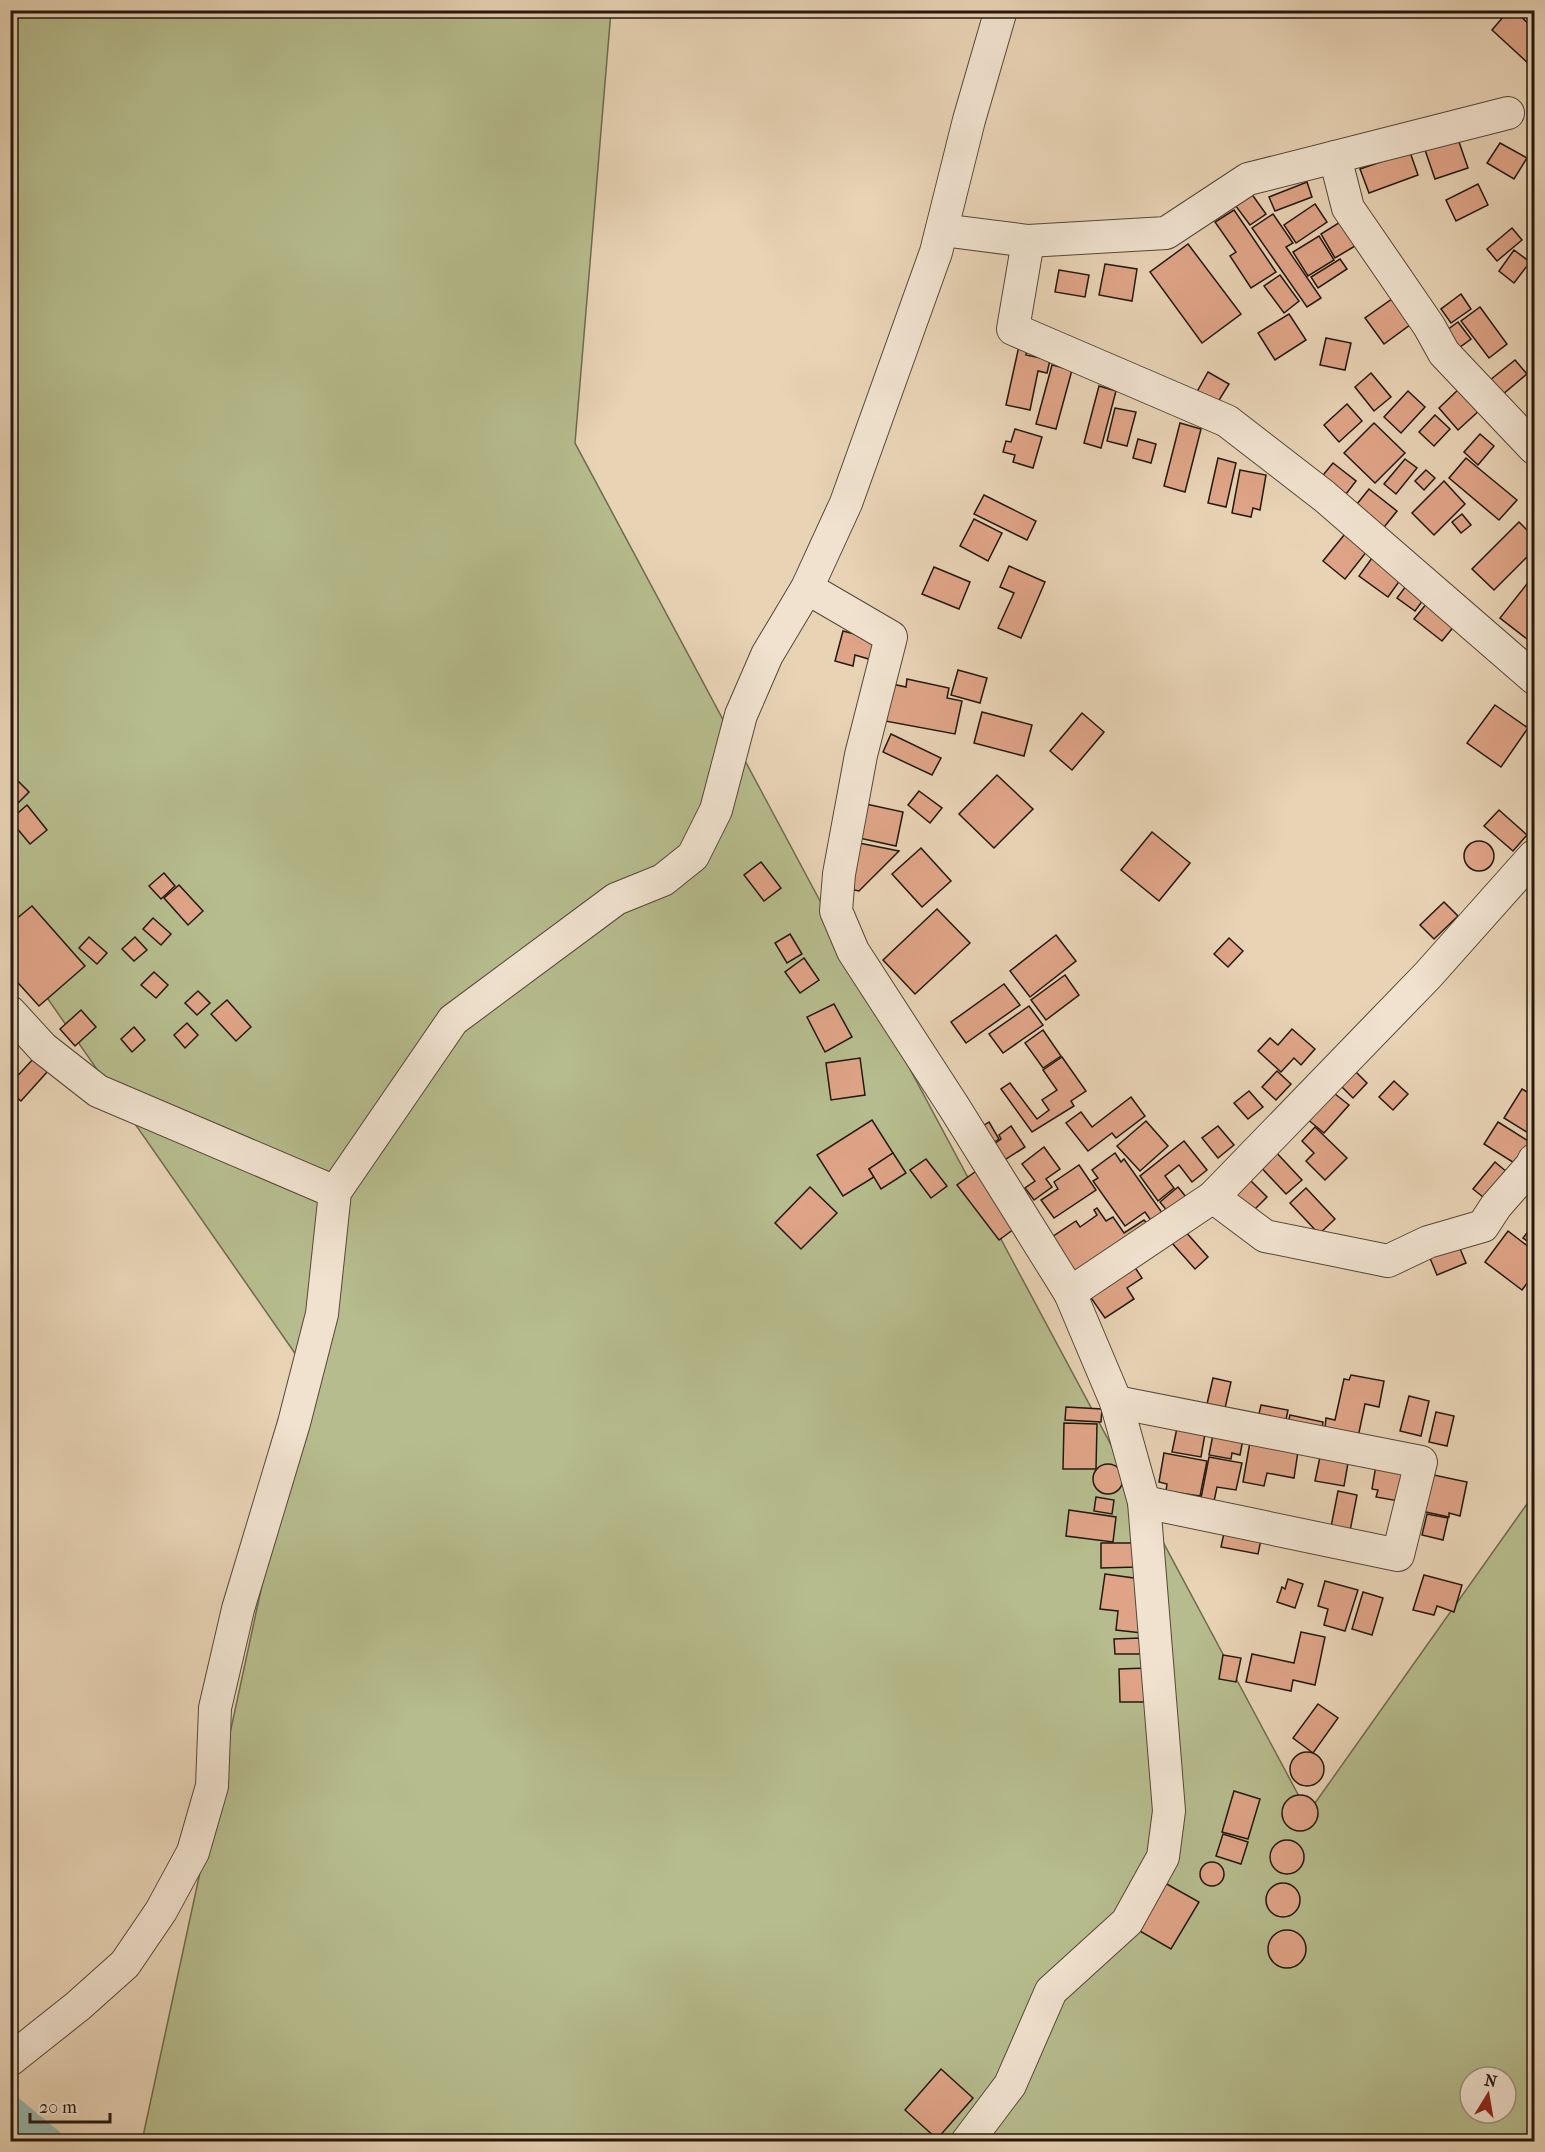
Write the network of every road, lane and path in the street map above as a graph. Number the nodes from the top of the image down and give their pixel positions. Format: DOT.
graph roads {
  1 [pos="1001,10"];
  2 [pos="1508,113"];
  3 [pos="1335,157"];
  4 [pos="942,230"];
  5 [pos="1028,241"];
  6 [pos="1531,435"];
  7 [pos="807,588"];
  8 [pos="1534,678"];
  9 [pos="1534,856"];
  10 [pos="10,1012"];
  11 [pos="1534,1160"];
  12 [pos="335,1192"];
  13 [pos="1213,1197"];
  14 [pos="1070,1293"];
  15 [pos="1116,1402"];
  16 [pos="1144,1502"];
  17 [pos="10,2060"];
  18 [pos="968,2142"];
  1 -- 4 [label="street"];
  2 -- 3 [label="street"];
  3 -- 5 [label="street"];
  3 -- 6 [label="street"];
  4 -- 5 [label="street"];
  4 -- 7 [label="street"];
  5 -- 8 [label="street"];
  7 -- 12 [label="street"];
  7 -- 14 [label="street"];
  9 -- 13 [label="street"];
  10 -- 12 [label="street"];
  11 -- 13 [label="street"];
  12 -- 17 [label="street"];
  13 -- 14 [label="street"];
  14 -- 15 [label="street"];
  15 -- 16 [label="street"];
  15 -- 16 [label="street"];
  16 -- 18 [label="street"];
}
